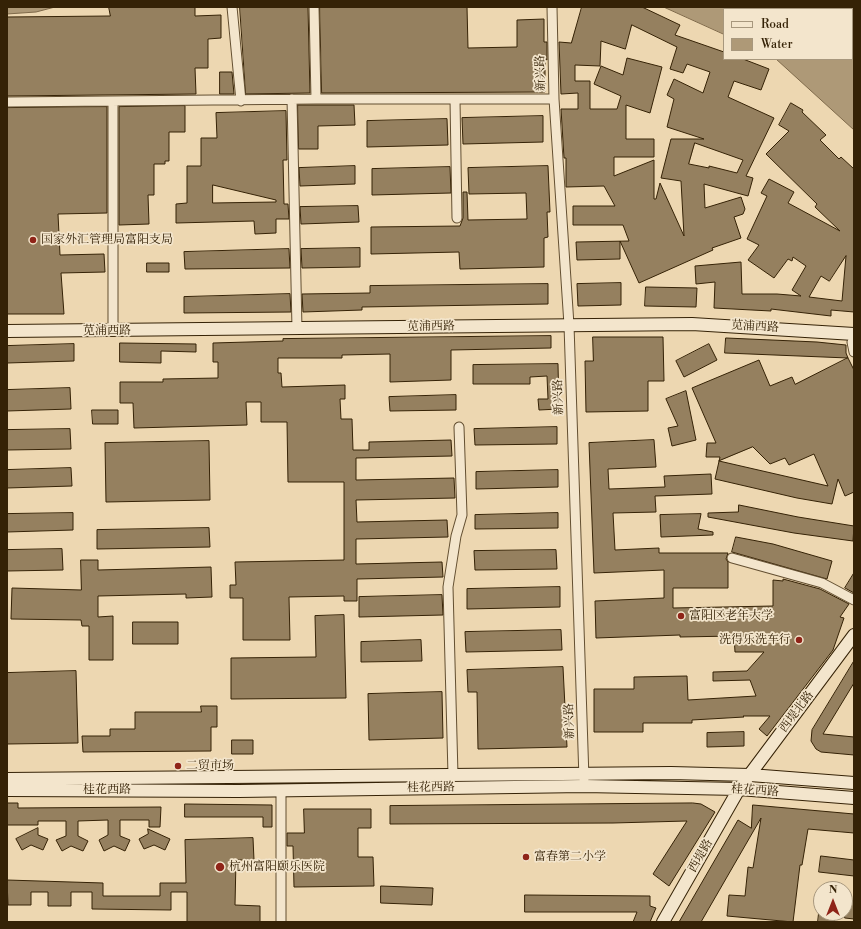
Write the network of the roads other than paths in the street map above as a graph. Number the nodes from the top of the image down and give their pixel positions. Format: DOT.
graph roads {
  1 [pos="232,7"];
  2 [pos="314,7"];
  3 [pos="552,7"];
  4 [pos="292,99"];
  5 [pos="316,99"];
  6 [pos="554,99"];
  7 [pos="241,100"];
  8 [pos="455,100"];
  9 [pos="7,102"];
  10 [pos="112,102"];
  11 [pos="457,218"];
  12 [pos="297,328"];
  13 [pos="569,329"];
  14 [pos="7,331"];
  15 [pos="113,331"];
  16 [pos="7,339"];
  17 [pos="853,343"];
  18 [pos="460,427"];
  19 [pos="732,558"];
  20 [pos="854,600"];
  21 [pos="854,635"];
  22 [pos="584,773"];
  23 [pos="454,775"];
  24 [pos="750,776"];
  25 [pos="7,779"];
  26 [pos="854,783"];
  27 [pos="584,786"];
  28 [pos="739,789"];
  29 [pos="7,790"];
  30 [pos="281,790"];
  31 [pos="854,798"];
  32 [pos="281,922"];
  33 [pos="663,922"];
  1 -- 7 [label="street"];
  2 -- 5 [label="street"];
  3 -- 6 [label="street, 新兴路"];
  4 -- 5 [label="street"];
  4 -- 7 [label="street"];
  4 -- 12 [label="street"];
  5 -- 8 [label="street"];
  6 -- 8 [label="street"];
  6 -- 13 [label="street, 新兴路"];
  7 -- 10 [label="street"];
  8 -- 11 [label="street"];
  9 -- 10 [label="street"];
  10 -- 15 [label="street"];
  12 -- 13 [label="street, 苋浦西路"];
  12 -- 15 [label="street, 苋浦西路"];
  13 -- 16 [label="street, 苋浦西路"];
  13 -- 17 [label="street, 苋浦西路"];
  13 -- 22 [label="street, 新兴路"];
  14 -- 15 [label="street, 苋浦西路"];
  18 -- 23 [label="street"];
  19 -- 20 [label="street"];
  21 -- 24 [label="street, 西堤北路"];
  22 -- 23 [label="street, 桂花西路"];
  22 -- 24 [label="street, 桂花西路"];
  22 -- 27 [label="street, 新兴路"];
  23 -- 25 [label="street, 桂花西路"];
  24 -- 26 [label="street, 桂花西路"];
  24 -- 28 [label="street, 西堤北路"];
  27 -- 28 [label="street, 桂花西路"];
  27 -- 30 [label="street, 桂花西路"];
  28 -- 31 [label="street, 桂花西路"];
  28 -- 33 [label="street, 西堤路"];
  29 -- 30 [label="street, 桂花西路"];
  30 -- 32 [label="street"];
}
